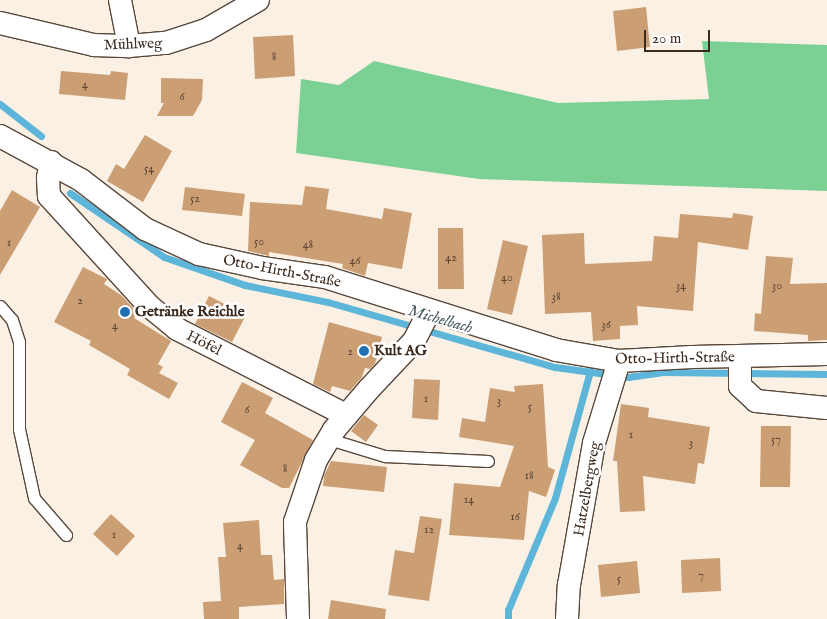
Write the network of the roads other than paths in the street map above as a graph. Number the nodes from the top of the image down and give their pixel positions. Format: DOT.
graph roads {
  1 [pos="120,0"];
  2 [pos="258,0"];
  3 [pos="0,23"];
  4 [pos="129,46"];
  5 [pos="0,136"];
  6 [pos="51,162"];
  7 [pos="0,306"];
  8 [pos="427,317"];
  9 [pos="827,354"];
  10 [pos="740,369"];
  11 [pos="617,371"];
  12 [pos="827,408"];
  13 [pos="346,415"];
  14 [pos="328,439"];
  15 [pos="488,461"];
  16 [pos="66,535"];
  17 [pos="567,618"];
  18 [pos="298,619"];
  1 -- 4 [label="street"];
  2 -- 4 [label="street, Mühlweg"];
  3 -- 4 [label="street, Mühlweg"];
  5 -- 6 [label="street, Otto-Hirth-Straße"];
  6 -- 8 [label="street, Otto-Hirth-Straße"];
  6 -- 13 [label="street, Höfel"];
  7 -- 16 [label="lane"];
  8 -- 11 [label="street, Otto-Hirth-Straße"];
  8 -- 13 [label="street"];
  9 -- 10 [label="street, Otto-Hirth-Straße"];
  10 -- 11 [label="street, Otto-Hirth-Straße"];
  10 -- 12 [label="street"];
  11 -- 17 [label="street, Hatzelbergweg"];
  13 -- 14 [label="street"];
  14 -- 15 [label="lane"];
  14 -- 18 [label="street"];
}
